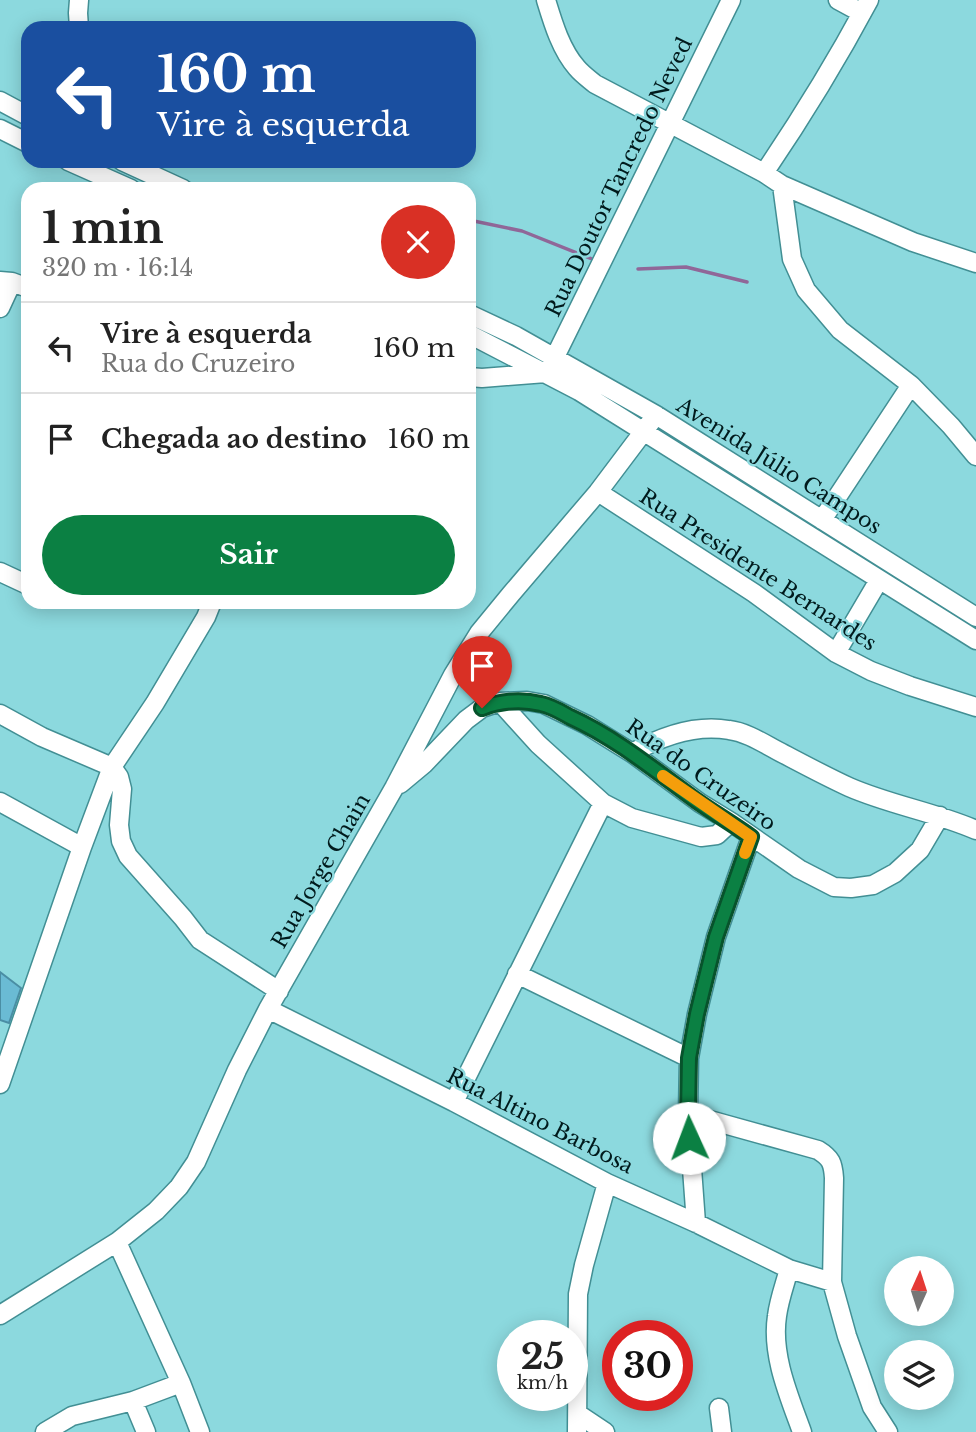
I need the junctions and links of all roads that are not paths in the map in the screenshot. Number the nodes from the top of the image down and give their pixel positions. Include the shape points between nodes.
1 (79, 0) edge
2 (545, 0) edge
3 (731, 0) edge
4 (838, 0) edge
5 (865, 6) edge
6 (79, 21) edge
7 (0, 101) edge
8 (21, 112) edge
9 (671, 123) junction
10 (0, 129) edge
11 (21, 139) edge
12 (84, 168) edge
13 (137, 168) edge
14 (764, 173) junction
15 (115, 182) edge
16 (168, 182) edge
17 (782, 185) junction
18 (976, 263) edge
19 (13, 283) edge
20 (0, 308) edge
21 (476, 317) edge
22 (476, 337) edge
23 (551, 366) junction
24 (476, 378) edge
25 (911, 385) junction
26 (656, 415) junction
27 (644, 432) junction
28 (694, 439) junction
29 (976, 456) edge
30 (683, 457) junction
31 (598, 492) junction
32 (822, 520) junction
33 (0, 572) edge
34 (879, 580) junction
35 (21, 582) edge
36 (209, 609) edge
37 (976, 617) edge
38 (976, 640) edge
39 (836, 653) junction
40 (500, 702) junction
41 (976, 707) edge
42 (0, 714) edge
43 (632, 753) junction
44 (112, 766) junction
45 (394, 788) junction
46 (0, 802) edge
47 (603, 803) junction
48 (940, 816) junction
49 (731, 822) junction
50 (976, 830) edge
51 (751, 837) junction
52 (82, 847) junction
53 (517, 974) junction
54 (279, 991) junction
55 (268, 1009) junction
56 (689, 1058) junction
57 (0, 1084) edge
58 (454, 1102) junction
59 (688, 1114) junction
60 (607, 1183) junction
61 (696, 1223) junction
62 (117, 1242) junction
63 (789, 1269) junction
64 (832, 1282) junction
65 (0, 1315) edge
66 (181, 1383) junction
67 (133, 1401) junction
68 (719, 1408) dead end
69 (577, 1423) edge
70 (45, 1432) edge
71 (146, 1432) edge
72 (200, 1432) edge
73 (605, 1432) edge
74 (722, 1432) edge
75 (802, 1432) edge
76 (888, 1432) edge

1 - 6 street
2 - 9 street via 561,41 579,70 595,84
3 - 9 street, Rua Doutor Tancredo Neved
4 - 5 street
5 - 14 street via 822,84
7 - 8 street
9 - 14 street
9 - 23 street, Rua Doutor Tancredo Neved
10 - 11 street
12 - 15 street
13 - 16 street
14 - 17 street
17 - 18 street via 912,242
17 - 25 street via 792,259 806,290 840,330
19 - 20 street
21 - 23 street via 516,336
22 - 23 street
23 - 24 street
23 - 26 street, Avenida Júlio Campos
23 - 27 street via 579,391
25 - 29 street
25 - 32 street
26 - 27 street, Rua Jorge Chain
26 - 28 street, Avenida Júlio Campos
27 - 30 street
27 - 31 street, Rua Jorge Chain
28 - 30 street
28 - 32 street, Avenida Júlio Campos
30 - 34 street
31 - 39 street, Rua Presidente Bernardes via 754,593
31 - 45 street, Rua Jorge Chain via 479,634
32 - 37 street, Avenida Júlio Campos
33 - 35 street
34 - 38 street
34 - 39 street
36 - 44 street via 155,703
39 - 41 street, Rua Presidente Bernardes via 871,671
40 - 43 street, Rua do Cruzeiro via 544,704
40 - 45 street, Rua do Cruzeiro via 466,720
40 - 47 street
42 - 44 street
43 - 48 street via 673,734 729,730 853,788
43 - 49 street, Rua do Cruzeiro
44 - 52 street
44 - 54 street via 122,789 119,825 128,856 200,940
45 - 54 street, Rua Jorge Chain
46 - 52 street
47 - 49 street via 632,818 701,838 717,835
47 - 53 street
48 - 50 street
48 - 51 street, Rua do Cruzeiro via 920,850 895,873 873,885 851,888 834,887
49 - 51 street, Rua do Cruzeiro
51 - 56 street via 716,937
52 - 57 street
53 - 56 street
53 - 58 street
54 - 55 street, Rua Jorge Chain
55 - 58 street, Rua Altino Barbosa
55 - 62 street, Rua Jorge Chain via 196,1163 156,1211
56 - 59 street
58 - 60 street, Rua Altino Barbosa
59 - 61 street
59 - 64 street via 827,1156 834,1178
60 - 61 street, Rua Altino Barbosa
60 - 69 street via 578,1294
61 - 63 street, Rua Altino Barbosa
62 - 65 street, Rua Jorge Chain
62 - 66 street
63 - 64 street, Rua Altino Barbosa
63 - 75 street via 776,1334
64 - 76 street via 872,1407
66 - 67 street
66 - 72 street
67 - 70 street via 72,1416
67 - 71 street
68 - 74 street
69 - 73 street

